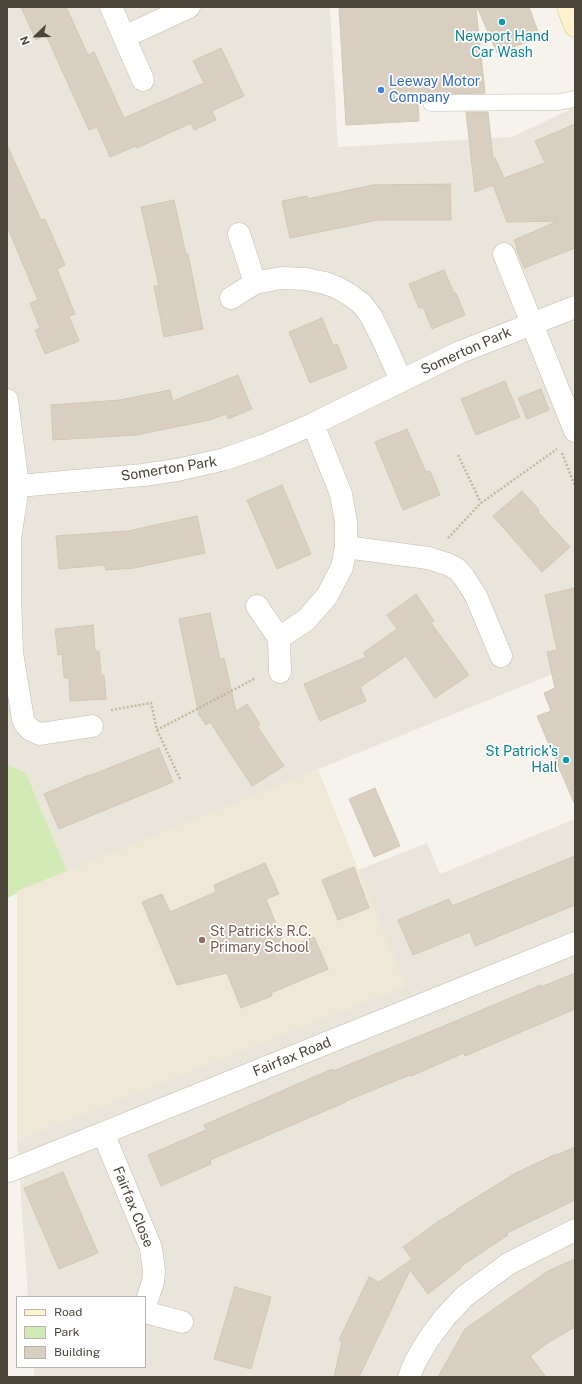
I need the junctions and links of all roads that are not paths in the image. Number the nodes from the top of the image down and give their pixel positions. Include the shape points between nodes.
1 (111, 7) edge
2 (189, 7) edge
3 (568, 7) edge
4 (575, 26) edge
5 (124, 37) junction
6 (143, 80) dead end
7 (575, 99) edge
8 (431, 103) dead end
9 (239, 234) dead end
10 (504, 254) dead end
11 (255, 283) junction
12 (231, 298) dead end
13 (575, 306) edge
14 (532, 323) junction
15 (401, 380) junction
16 (7, 400) edge
17 (313, 424) junction
18 (575, 432) edge
19 (18, 486) junction
20 (346, 547) junction
21 (256, 606) dead end
22 (279, 638) junction
23 (501, 656) dead end
24 (280, 669) road end
25 (92, 726) road end
26 (575, 943) edge
27 (102, 1133) junction
28 (9, 1171) dead end
29 (575, 1230) edge
30 (146, 1303) edge
31 (146, 1312) edge
32 (182, 1322) dead end
33 (408, 1377) edge

1 - 5 street
2 - 5 street
3 - 4 street
5 - 6 street
7 - 8 lane via 560,102
9 - 11 street
10 - 14 street
11 - 12 street
11 - 15 street via 281,278 306,278 338,288 350,295 362,304 371,316
13 - 14 street, Somerton Park
14 - 15 street, Somerton Park via 458,353
14 - 18 street
15 - 17 street, Somerton Park
16 - 19 street
17 - 19 street, Somerton Park via 262,446 201,465 143,475
17 - 20 street via 341,494 346,522
19 - 25 street via 10,539 10,597 12,653 23,719 31,730 40,734
20 - 22 street via 342,567 326,596 306,620
20 - 23 street via 428,558 456,569 476,596
21 - 22 street
22 - 24 street
26 - 27 street, Fairfax Road
27 - 28 street, Fairfax Road
27 - 30 street, Fairfax Close via 151,1248 153,1282
29 - 33 street via 508,1264 465,1296 428,1340
31 - 32 street

